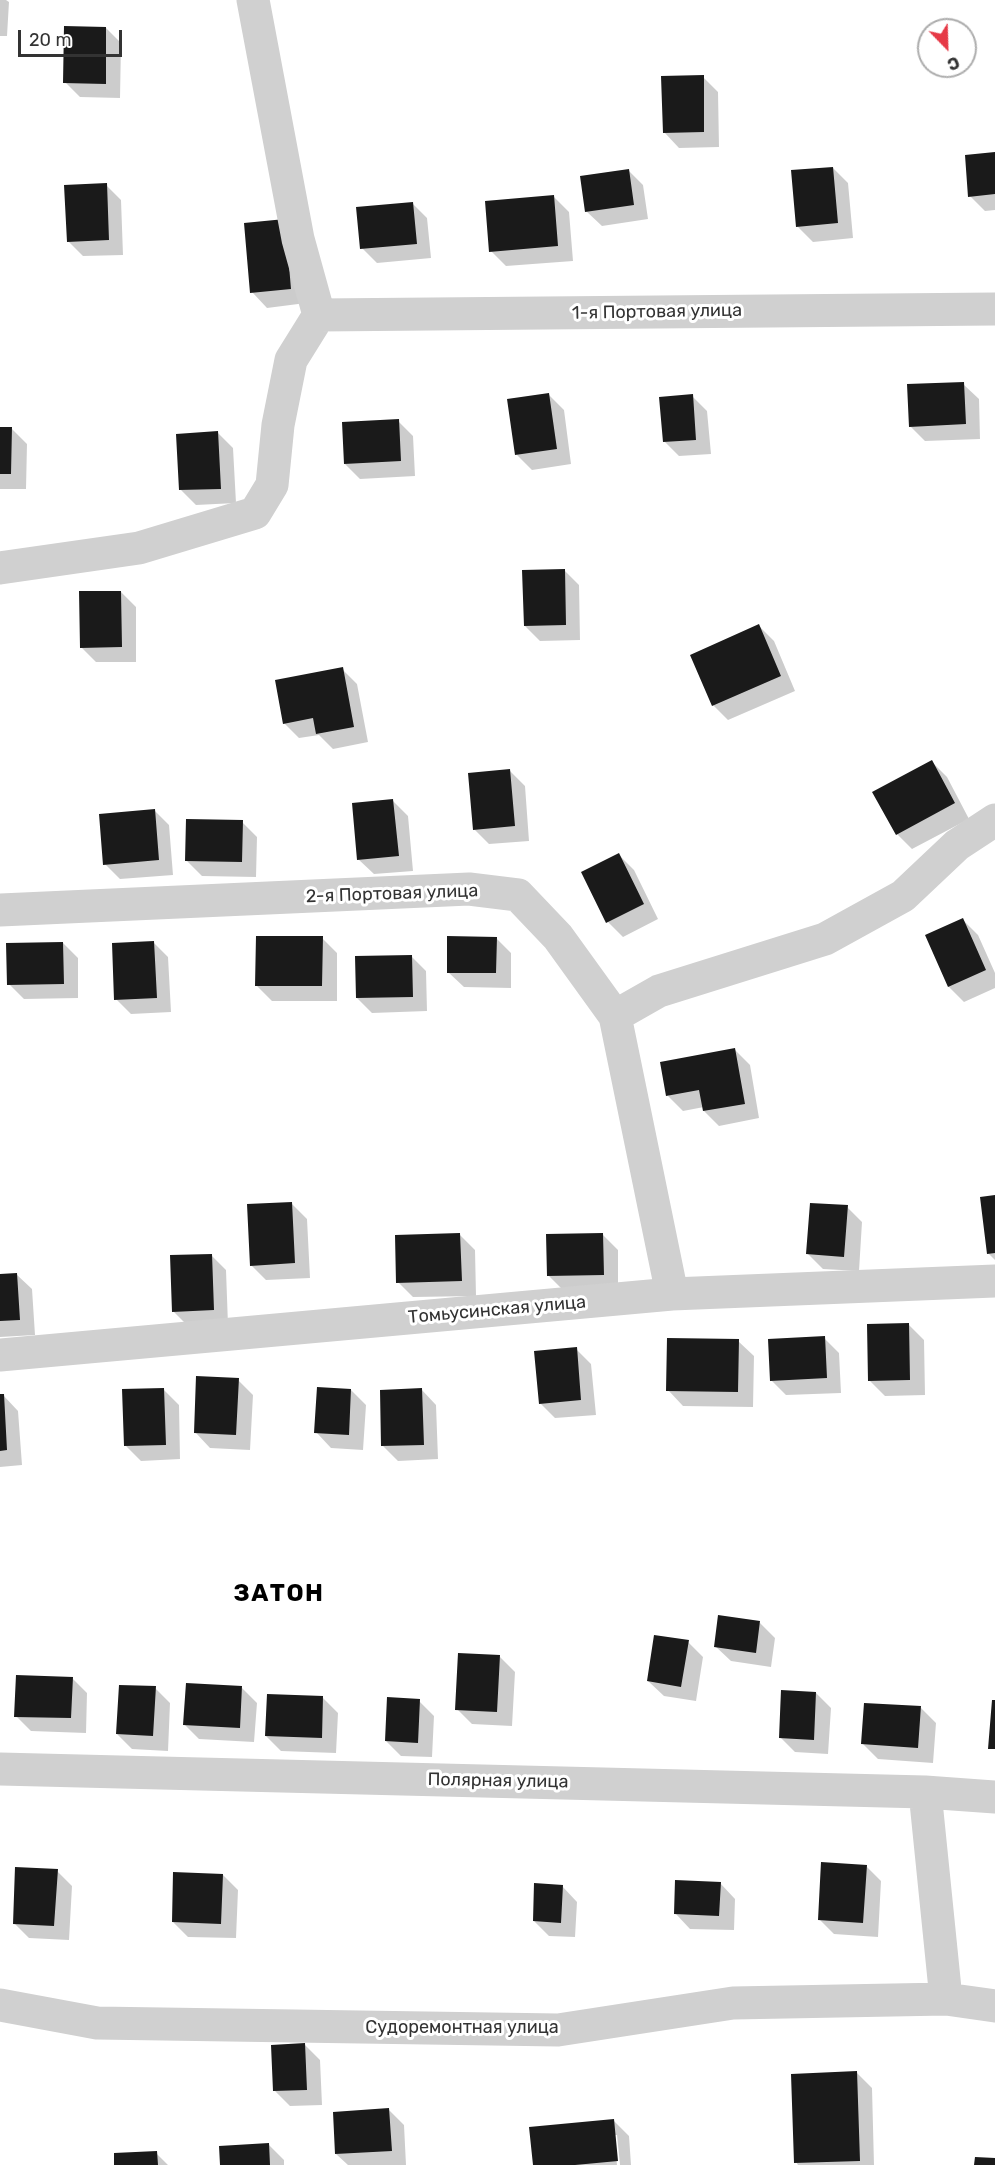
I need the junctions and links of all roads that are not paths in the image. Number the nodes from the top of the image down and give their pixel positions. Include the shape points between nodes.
1 (253, 0) edge
2 (995, 309) edge
3 (319, 315) junction
4 (0, 568) edge
5 (995, 820) edge
6 (0, 910) edge
7 (615, 1017) junction
8 (995, 1281) edge
9 (672, 1294) junction
10 (0, 1355) edge
11 (0, 1769) edge
12 (926, 1792) junction
13 (995, 1797) edge
14 (946, 1999) junction
15 (0, 2005) edge
16 (995, 2006) edge

1 - 3 street via 298,239
2 - 3 street, 1-я Портовая улица
3 - 4 street via 291,360 278,425 272,485 255,513 139,548
5 - 7 street via 957,845 903,897 825,939 659,991
6 - 7 street, 2-я Портовая улица via 469,889 518,895 558,937
7 - 9 street
8 - 9 street, Томьусинская улица
9 - 10 street, Томьусинская улица
11 - 12 street, Полярная улица
12 - 13 street, Полярная улица
12 - 14 street
14 - 15 street, Судоремонтная улица via 734,2003 558,2030 97,2023
14 - 16 street, Судоремонтная улица

